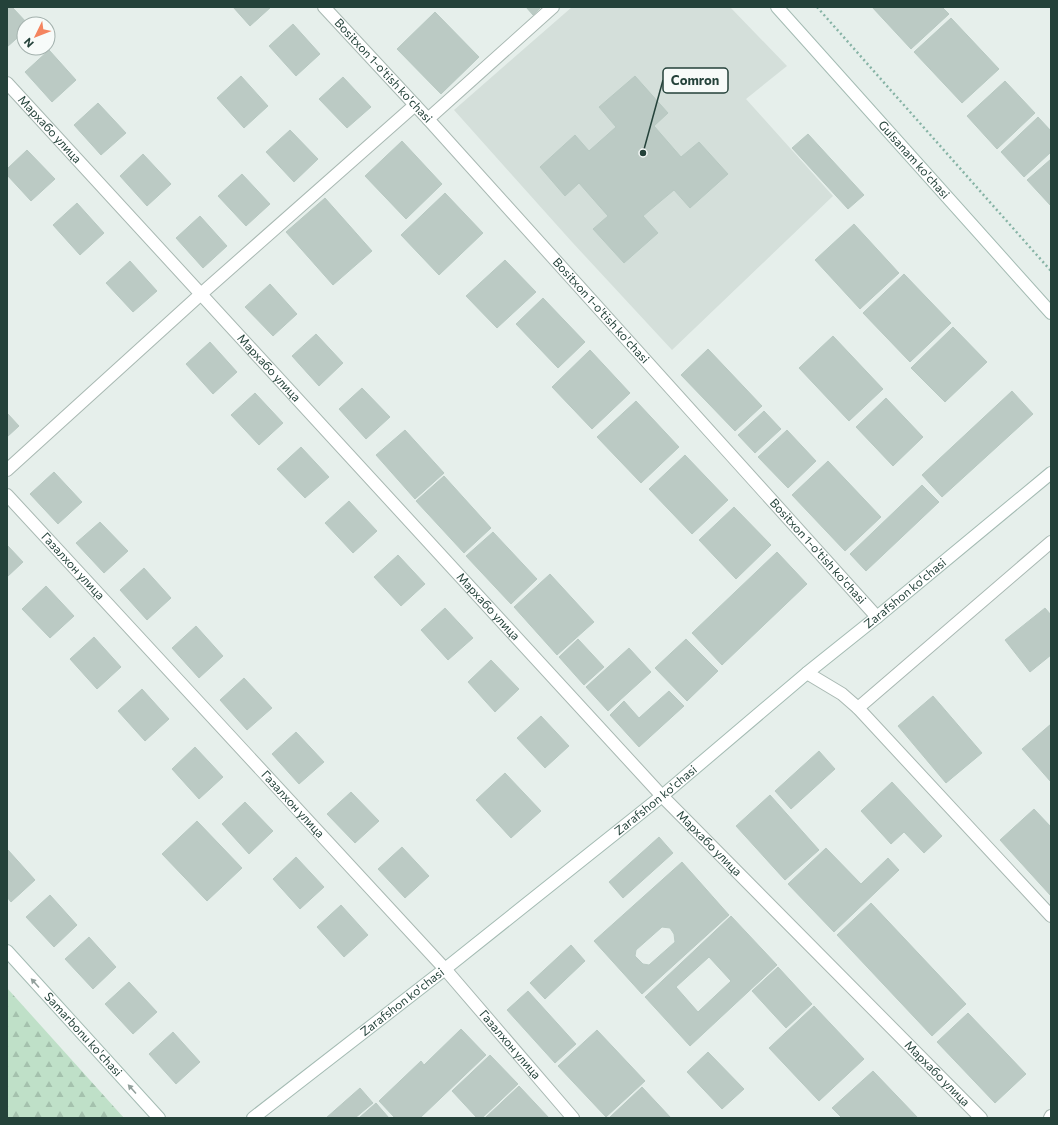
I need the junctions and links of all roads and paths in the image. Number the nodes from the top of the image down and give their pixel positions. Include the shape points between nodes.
1 (324, 7) edge
2 (553, 7) edge
3 (776, 7) edge
4 (817, 7) edge
5 (7, 83) edge
6 (415, 105) junction
7 (428, 119) junction
8 (1051, 271) edge
9 (201, 294) junction
10 (1051, 313) edge
11 (7, 470) edge
12 (1051, 474) edge
13 (7, 495) edge
14 (1051, 542) edge
15 (876, 617) junction
16 (807, 673) junction
17 (858, 708) junction
18 (662, 796) junction
19 (1051, 916) edge
20 (7, 951) edge
21 (445, 969) junction
22 (159, 1118) edge
23 (252, 1118) edge
24 (574, 1118) edge
25 (981, 1118) edge

1 - 6 street, Bositxon 1-o'tish ko'chasi
2 - 7 street
3 - 10 street, Gulsanam ko'chasi
4 - 8 path
5 - 9 street, Мархабо улица
6 - 7 street, Bositxon 1-o'tish ko'chasi
6 - 9 street
7 - 15 street, Bositxon 1-o'tish ko'chasi
9 - 11 street
9 - 18 street, Мархабо улица
12 - 15 street, Zarafshon ko'chasi
13 - 21 street, Газалхон улица
14 - 17 street
15 - 16 street, Zarafshon ko'chasi
16 - 17 street via 842,694
16 - 18 street, Zarafshon ko'chasi
17 - 19 street
18 - 21 street, Zarafshon ko'chasi
18 - 25 street, Мархабо улица
22 -> 20 street, Samarbonu ko'chasi
21 - 23 street, Zarafshon ko'chasi
21 - 24 street, Газалхон улица

